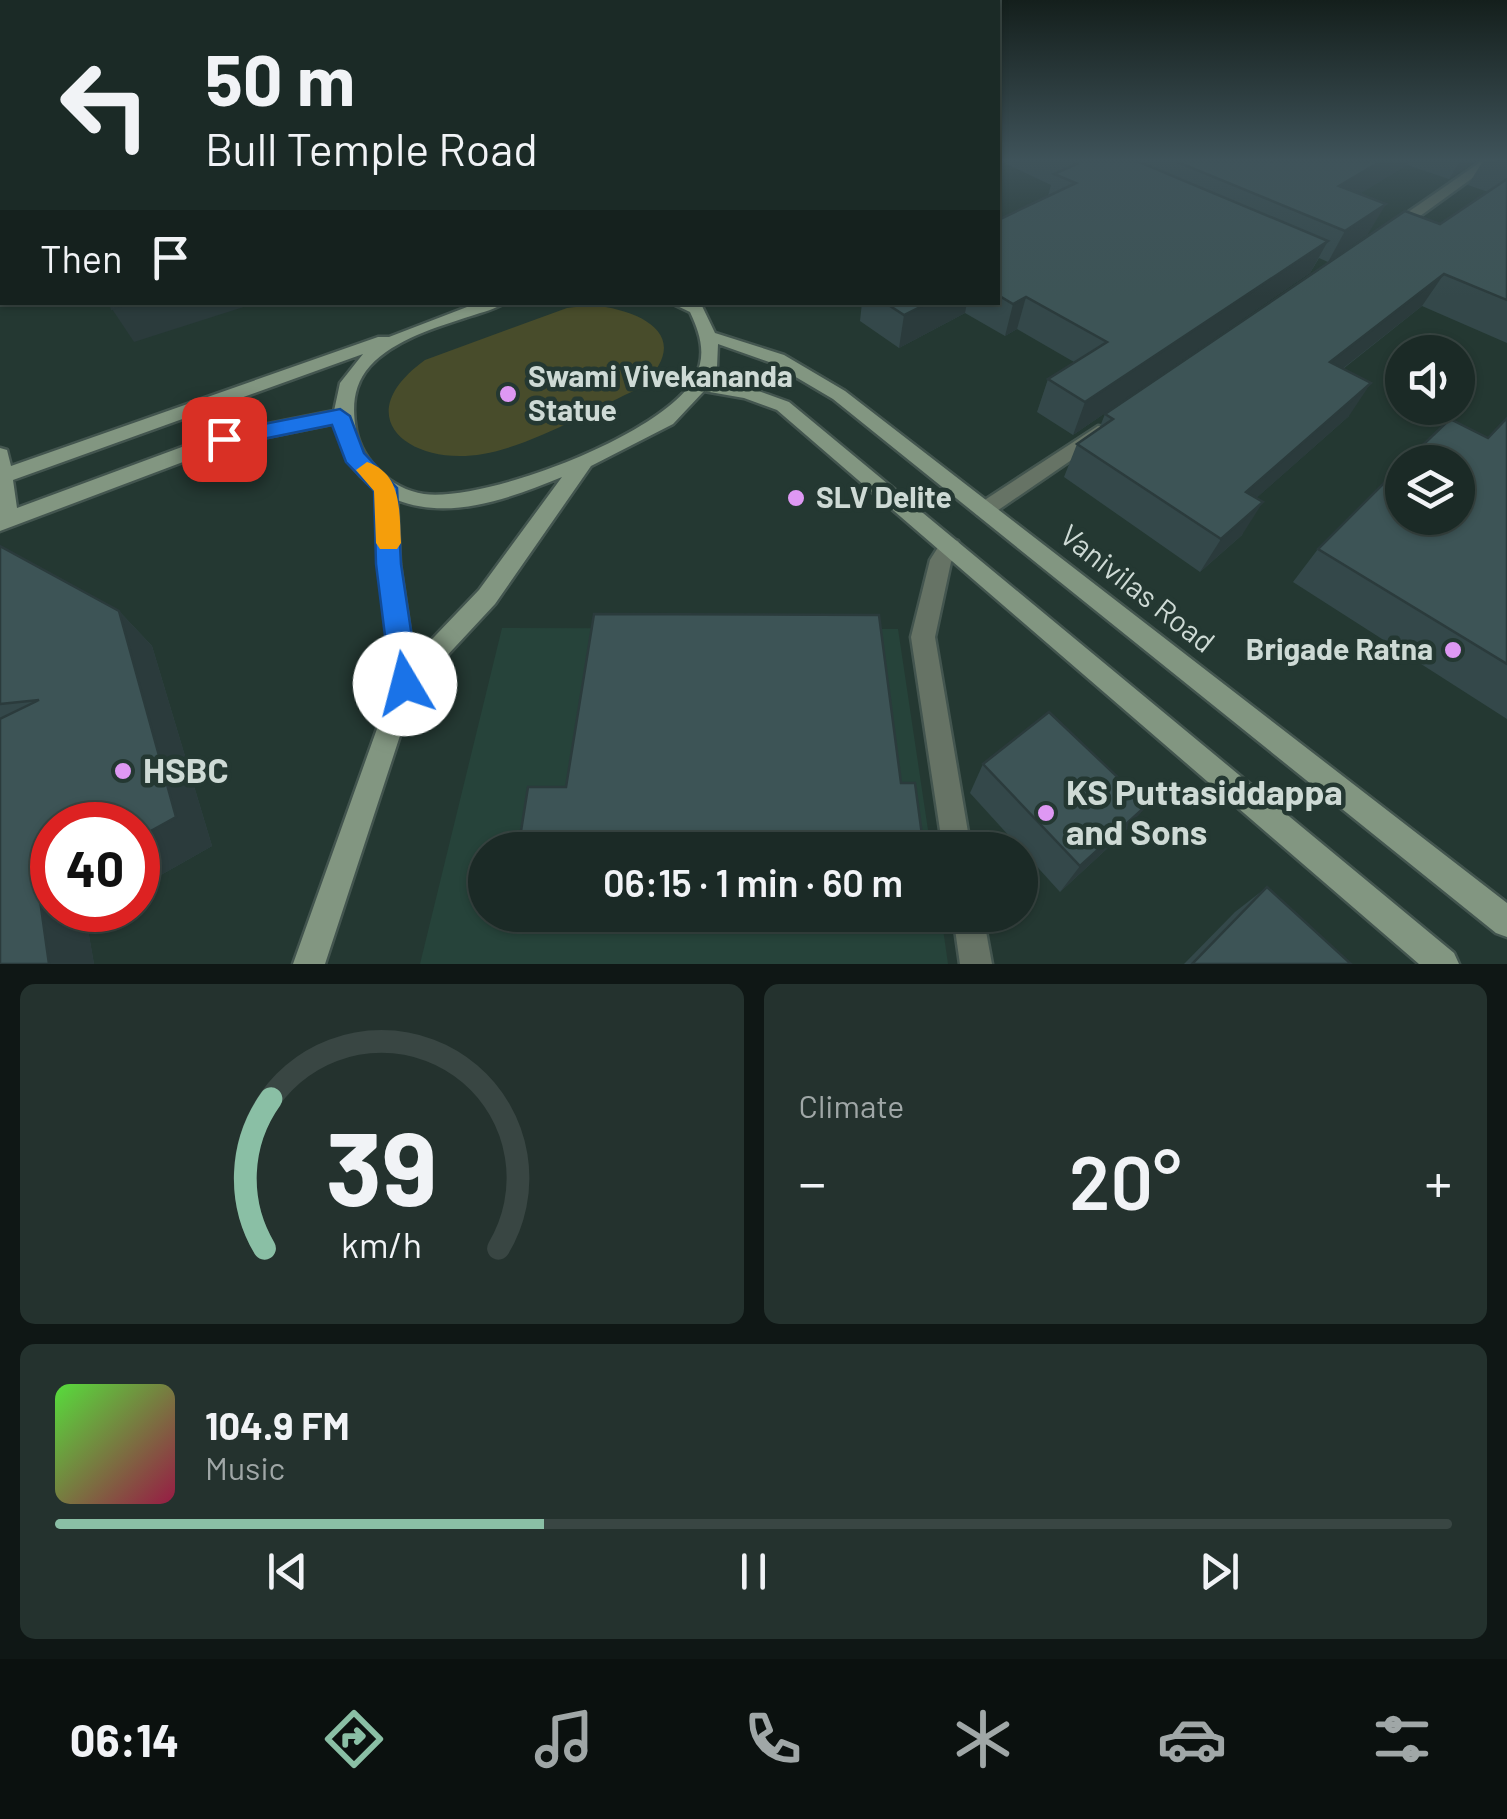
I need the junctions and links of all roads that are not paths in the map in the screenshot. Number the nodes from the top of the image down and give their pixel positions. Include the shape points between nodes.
1 (1426, 206) edge
2 (1374, 242) edge
3 (471, 306) edge
4 (699, 306) edge
5 (405, 334) junction
6 (711, 337) junction
7 (699, 385) junction
8 (340, 416) junction
9 (1108, 425) edge
10 (584, 461) junction
11 (1, 469) edge
12 (386, 488) junction
13 (984, 510) junction
14 (3, 524) edge
15 (950, 547) junction
16 (405, 684) junction
17 (954, 832) edge
18 (1507, 922) edge
19 (971, 932) edge
20 (309, 964) edge
21 (976, 964) edge
22 (1443, 964) edge

1 - 2 street
3 - 5 main road
4 - 6 main road
5 - 8 main road via 347,380
5 - 11 main road
6 - 7 main road
6 - 13 main road, Vanivilas Road via 754,346 810,375
7 - 10 main road via 668,419
7 - 15 main road via 783,406
8 - 12 main road via 354,457
8 - 14 main road via 224,439
9 - 13 street
10 - 12 main road via 469,498 426,502
10 - 16 main road via 486,597
11 - 14 main road
12 - 16 main road
13 - 18 main road, Vanivilas Road
15 - 17 street via 923,637
15 - 22 main road
16 - 20 main road
19 - 21 street

